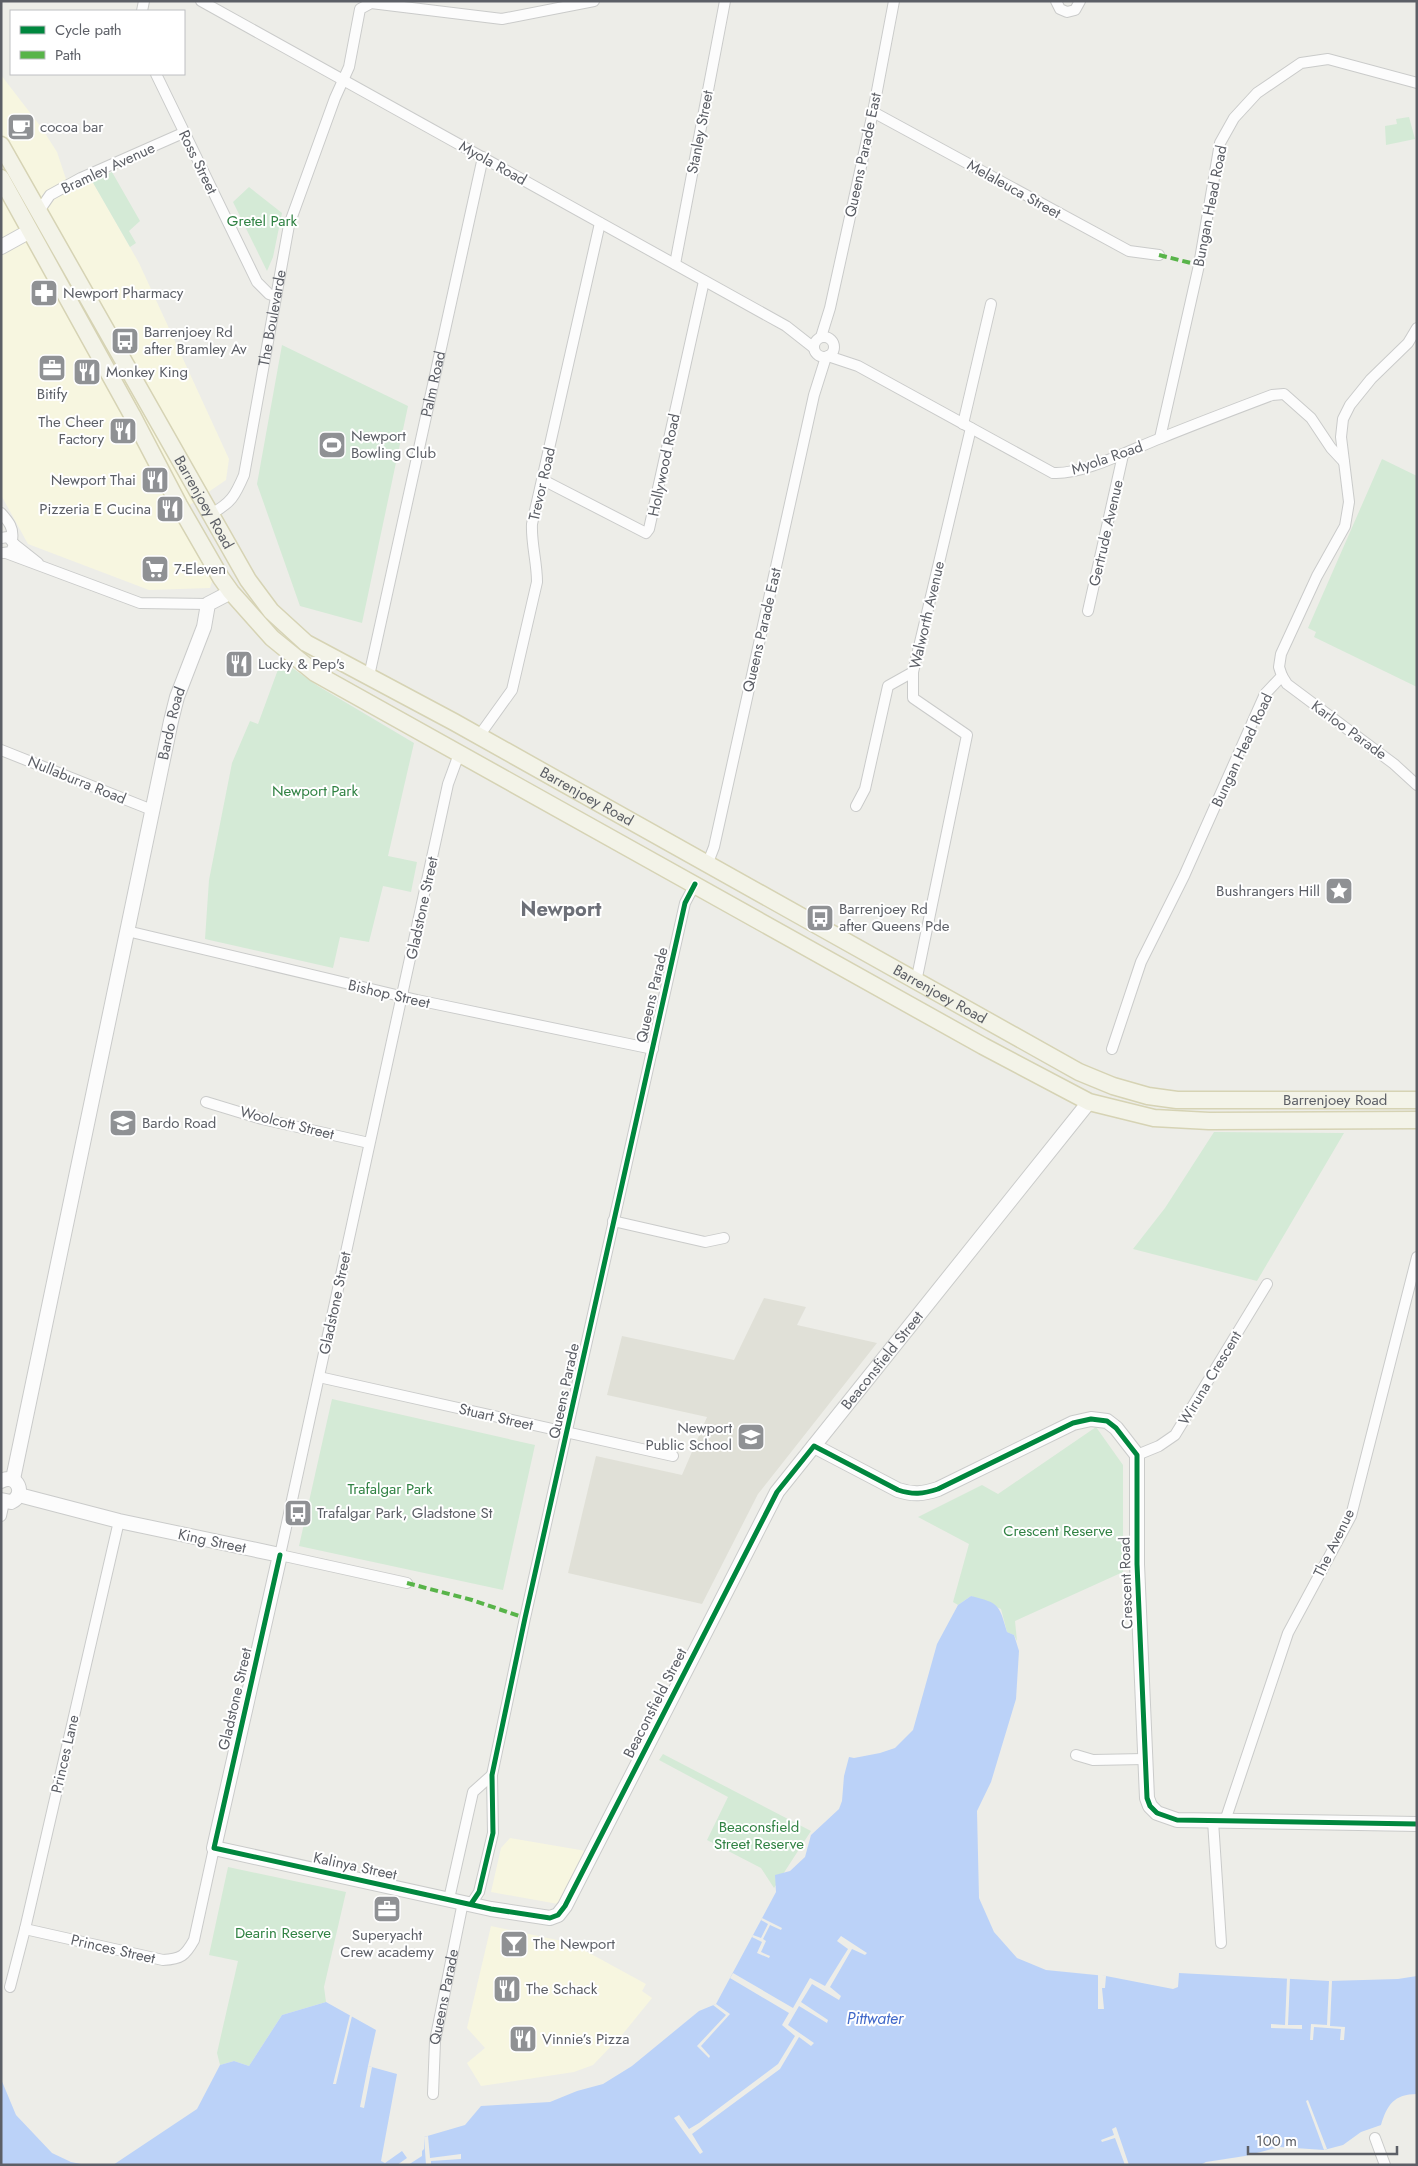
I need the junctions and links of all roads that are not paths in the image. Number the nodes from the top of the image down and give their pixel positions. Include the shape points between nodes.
1 (200, 1) edge
2 (594, 1) edge
3 (726, 1) edge
4 (894, 1) edge
5 (1056, 1) edge
6 (1080, 1) edge
7 (156, 75) edge
8 (343, 81) junction
9 (1417, 83) edge
10 (873, 112) junction
11 (183, 132) junction
12 (1, 145) edge
13 (483, 157) junction
14 (1, 178) edge
15 (39, 211) junction
16 (600, 223) junction
17 (30, 231) junction
18 (1, 247) edge
19 (1159, 255) dead end
20 (675, 264) junction
21 (704, 281) junction
22 (275, 296) junction
23 (991, 304) dead end
24 (1417, 328) edge
25 (824, 347) junction
26 (967, 426) junction
27 (1160, 438) junction
28 (1123, 455) junction
29 (1344, 462) junction
30 (542, 480) junction
31 (179, 505) junction
32 (1, 513) edge
33 (211, 514) junction
34 (7, 540) edge
35 (200, 542) junction
36 (4, 553) edge
37 (39, 564) junction
38 (248, 580) junction
39 (231, 592) junction
40 (208, 604) junction
41 (1088, 611) dead end
42 (913, 672) junction
43 (369, 676) junction
44 (1282, 676) junction
45 (358, 696) junction
46 (479, 736) junction
47 (1, 750) edge
48 (459, 754) junction
49 (1417, 785) edge
50 (856, 806) dead end
51 (152, 810) junction
52 (707, 865) junction
53 (695, 884) junction
54 (127, 931) junction
55 (916, 982) junction
56 (403, 996) junction
57 (652, 1048) junction
58 (1112, 1049) dead end
59 (1101, 1083) junction
60 (1417, 1100) edge
61 (206, 1102) dead end
62 (1089, 1102) junction
63 (1417, 1120) edge
64 (369, 1143) junction
65 (613, 1221) junction
66 (724, 1238) dead end
67 (1417, 1257) edge
68 (1267, 1284) dead end
69 (319, 1377) junction
70 (568, 1434) junction
71 (814, 1446) junction
72 (1137, 1455) junction
73 (674, 1456) dead end
74 (7, 1480) edge
75 (19, 1495) junction
76 (3, 1501) edge
77 (1, 1516) edge
78 (119, 1521) junction
79 (280, 1555) junction
80 (406, 1583) dead end
81 (1076, 1755) dead end
82 (1144, 1760) junction
83 (492, 1775) junction
84 (1219, 1821) junction
85 (1417, 1824) edge
86 (214, 1848) junction
87 (449, 1899) junction
88 (467, 1903) junction
89 (491, 1908) joint
90 (25, 1929) junction
91 (194, 1940) joint
92 (1221, 1943) dead end
93 (10, 1986) dead end
94 (433, 2094) dead end
95 (1375, 2138) dead end
96 (1385, 2165) edge

1 - 8 street, Myola Road
2 - 8 street, The Boulevarde via 502,19 367,4 358,13 349,67
3 - 20 street, Stanley Street
4 - 10 street, Queens Parade East
5 - 6 street via 1060,9 1067,12 1075,10
7 - 11 street, Ross Street
8 - 13 street, Myola Road
8 - 22 street, The Boulevarde via 289,225
9 - 27 street, Bungan Head Road via 1328,59 1301,63 1257,93 1234,118 1220,143 1198,265
10 - 19 street, Melaleuca Street via 1129,251
10 - 25 street, Queens Parade East
11 - 15 street, Bramley Avenue via 50,195
11 - 22 street, Ross Street via 257,282 268,294
12 - 15 main road, Barrenjoey Road
13 - 16 street, Myola Road
13 - 43 street, Palm Road
14 - 17 main road, Barrenjoey Road
15 - 33 main road, Barrenjoey Road
16 - 20 street, Myola Road
16 - 30 street, Trevor Road
17 - 18 street
17 - 31 main road, Barrenjoey Road
20 - 21 street, Myola Road
21 - 25 street, Myola Road
21 - 30 street, Hollywood Road via 646,534
22 - 33 street, The Boulevarde via 244,475 231,502
23 - 26 street, Walworth Avenue
24 - 29 street, Bungan Head Road via 1408,344 1370,379 1343,418
25 - 26 street, Myola Road
25 - 52 street, Queens Parade East via 714,848
26 - 28 street, Myola Road via 1053,472 1068,472
26 - 42 street, Walworth Avenue
27 - 28 street, Myola Road
27 - 29 street, Myola Road via 1272,394 1284,394 1311,418
28 - 41 street, Gertrude Avenue
29 - 44 street, Bungan Head Road via 1349,502 1345,526 1280,654
30 - 46 street, Trevor Road via 531,536 537,582 512,690
31 - 33 main road via 196,513
31 - 35 main road, Barrenjoey Road
32 - 34 street via 13,529
33 - 35 main road via 204,524
33 - 38 main road, Barrenjoey Road
34 - 36 street via 12,550
34 - 37 street
35 - 39 main road, Barrenjoey Road
36 - 37 street
37 - 40 street via 140,603
38 - 39 main road
38 - 43 main road, Barrenjoey Road via 271,611 306,643
39 - 40 street
39 - 45 main road, Barrenjoey Road via 290,655 315,673
40 - 51 street, Bardo Road via 204,627 177,696
42 - 50 street via 888,686 865,790
42 - 55 street, Walworth Avenue via 913,698 967,734
43 - 45 main road, Palm Road
43 - 46 main road, Barrenjoey Road
44 - 49 street, Karloo Parade via 1287,684
44 - 58 street, Bungan Head Road via 1265,694 1184,876 1141,962
45 - 48 main road, Barrenjoey Road
46 - 48 main road
46 - 52 main road, Barrenjoey Road
47 - 51 street, Nullaburra Road
48 - 53 main road, Barrenjoey Road
48 - 56 street, Gladstone Street via 448,784
51 - 54 street, Bardo Road
52 - 53 main road, Queens Parade
52 - 55 main road, Barrenjoey Road
53 - 57 street, Queens Parade via 685,903
53 - 62 main road, Barrenjoey Road
54 - 56 street, Bishop Street
54 - 74 street, Bardo Road
55 - 59 main road, Barrenjoey Road
56 - 57 street, Bishop Street
56 - 64 street, Gladstone Street
57 - 65 street, Queens Parade
59 - 60 main road, Barrenjoey Road via 1177,1100
59 - 62 main road, Beaconsfield Street
61 - 64 street, Woolcott Street via 262,1119
62 - 63 main road, Barrenjoey Road via 1154,1118 1209,1121
62 - 71 street, Beaconsfield Street
64 - 69 street, Gladstone Street
65 - 66 street via 705,1242
65 - 70 street, Queens Parade
67 - 84 street, The Avenue via 1351,1516 1288,1632
68 - 72 street, Wiruna Crescent via 1175,1435
69 - 70 street, Stuart Street
69 - 79 street, Gladstone Street
70 - 73 street, Stuart Street
70 - 83 street, Queens Parade
71 - 72 street via 898,1490 917,1494 938,1489 1073,1423 1091,1419 1107,1421 1116,1428
71 - 89 street, Beaconsfield Street via 777,1492 565,1906 558,1915 544,1919
72 - 82 street, Crescent Road via 1137,1564
74 - 75 street via 18,1484
75 - 76 street via 15,1500
75 - 78 street, King Street
76 - 77 street
78 - 79 street, King Street
78 - 90 street, Princes Lane
79 - 80 street, King Street
79 - 86 street, Gladstone Street
81 - 82 street via 1093,1760
82 - 84 street, Crescent Road via 1147,1798 1157,1813 1177,1820
83 - 87 street via 472,1792
83 - 88 street, Queens Parade via 493,1833 479,1892
84 - 85 street, Crescent Road
84 - 92 street, The Avenue
86 - 87 street, Kalinya Street
86 - 91 street, Gladstone Street
87 - 88 street, Kalinya Street
88 - 89 street, Kalinya Street
88 - 94 street, Queens Parade via 437,2024
90 - 91 street, Princes Street via 163,1960 177,1959 187,1952
90 - 93 street, Princes Lane
95 - 96 street

